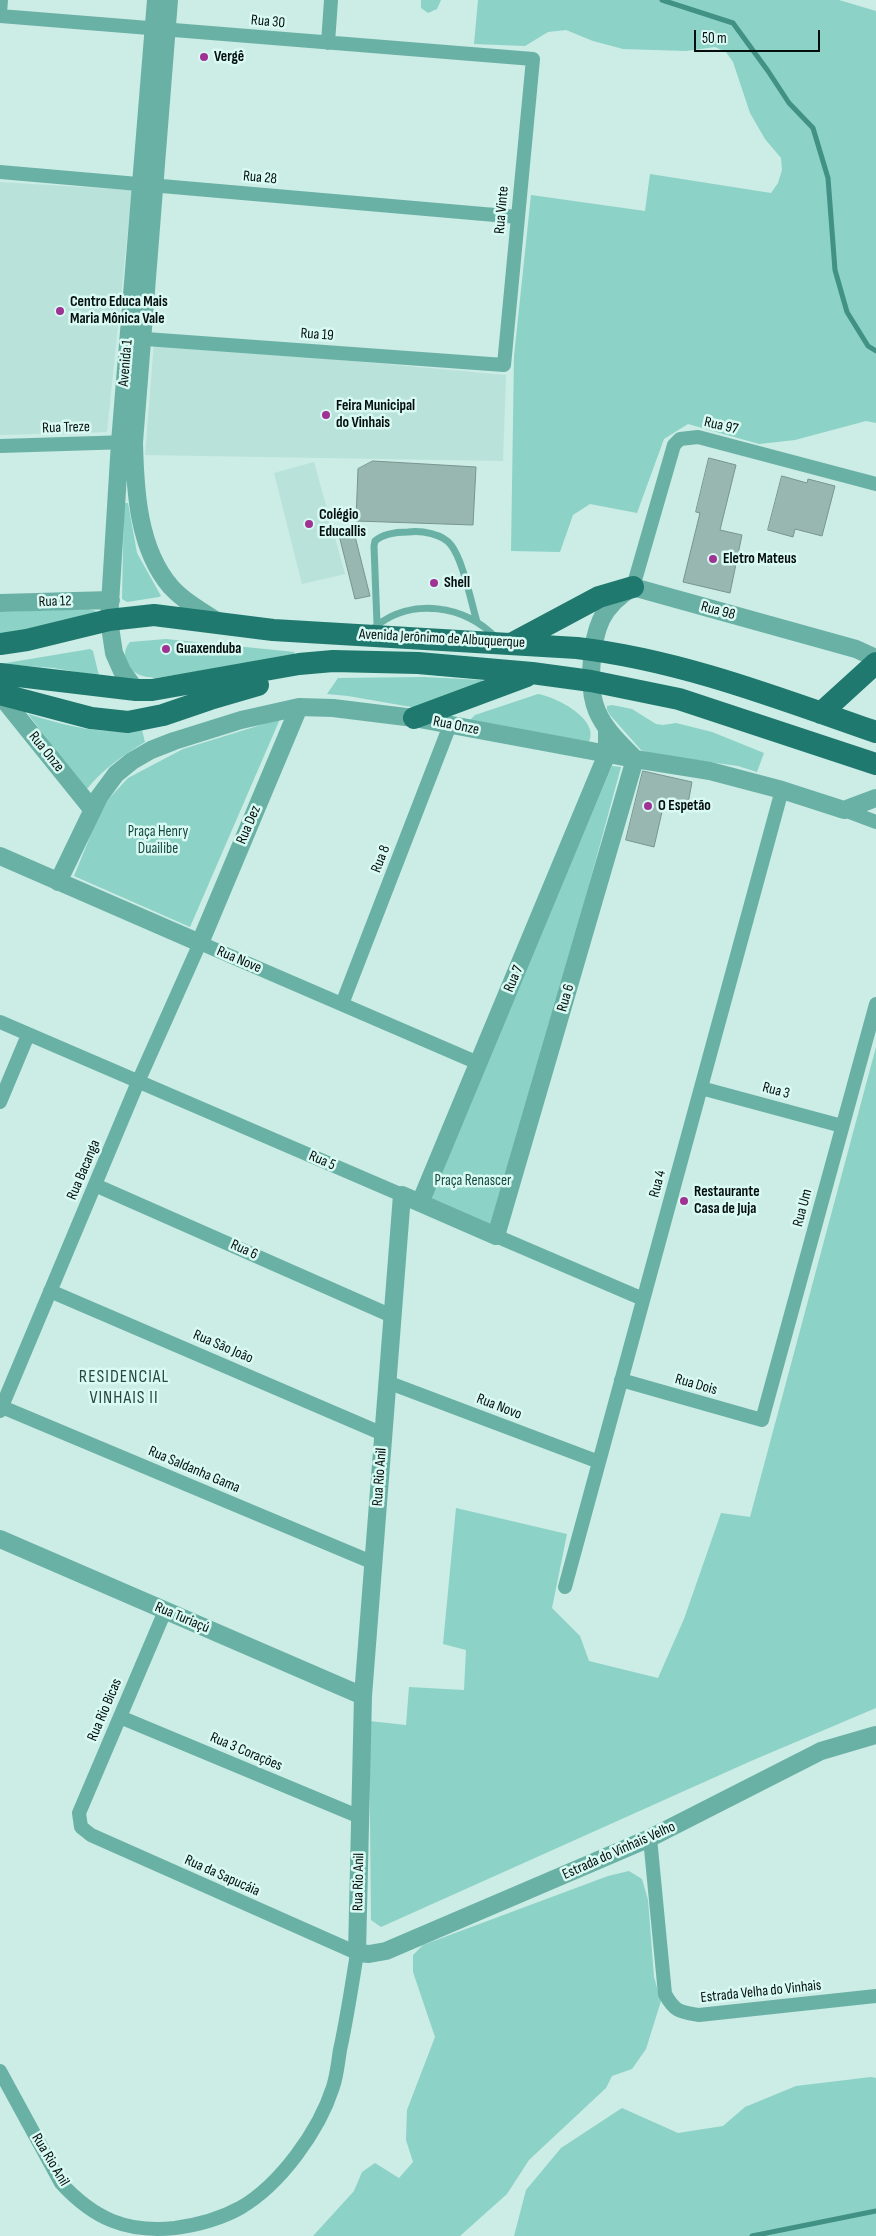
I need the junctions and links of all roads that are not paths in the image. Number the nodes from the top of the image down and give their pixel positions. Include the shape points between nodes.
1 (1, 0) edge
2 (156, 0) edge
3 (169, 0) edge
4 (331, 0) edge
5 (0, 15) edge
6 (160, 29) junction
7 (328, 43) junction
8 (533, 59) joint
9 (0, 172) edge
10 (147, 185) junction
11 (518, 217) junction
12 (135, 338) junction
13 (504, 364) joint
14 (127, 442) junction
15 (0, 446) edge
16 (876, 484) edge
17 (634, 587) junction
18 (0, 603) edge
19 (110, 610) junction
20 (477, 622) junction
21 (222, 624) junction
22 (372, 629) junction
23 (506, 642) junction
24 (0, 644) edge
25 (594, 650) junction
26 (876, 658) edge
27 (418, 663) junction
28 (876, 663) edge
29 (0, 674) edge
30 (532, 674) junction
31 (591, 681) junction
32 (136, 690) junction
33 (0, 695) edge
34 (299, 707) junction
35 (822, 713) junction
36 (414, 718) junction
37 (450, 725) junction
38 (607, 729) junction
39 (876, 732) edge
40 (607, 754) junction
41 (635, 760) junction
42 (876, 764) edge
43 (782, 790) junction
44 (876, 798) edge
45 (92, 809) junction
46 (844, 810) junction
47 (876, 822) edge
48 (0, 856) edge
49 (58, 882) junction
50 (200, 943) junction
51 (342, 1004) junction
52 (876, 1004) edge
53 (0, 1022) edge
54 (28, 1035) junction
55 (478, 1063) junction
56 (138, 1082) junction
57 (701, 1088) junction
58 (0, 1102) edge
59 (842, 1126) junction
60 (95, 1184) junction
61 (402, 1195) junction
62 (420, 1203) junction
63 (496, 1236) junction
64 (50, 1291) junction
65 (643, 1299) junction
66 (392, 1316) junction
67 (621, 1380) junction
68 (387, 1382) junction
69 (1, 1409) edge
70 (762, 1420) joint
71 (383, 1434) junction
72 (599, 1462) junction
73 (0, 1540) edge
74 (374, 1562) junction
75 (565, 1587) dead end
76 (165, 1611) junction
77 (363, 1696) junction
78 (120, 1717) junction
79 (876, 1735) edge
80 (360, 1818) junction
81 (79, 1822) joint
82 (650, 1838) junction
83 (357, 1953) junction
84 (876, 1996) edge
85 (0, 2071) edge

1 - 5 street
2 - 6 street, Avenida 1
3 - 6 street, Avenida 1
4 - 7 street
5 - 6 street, Rua 30
6 - 7 street, Rua 30
6 - 10 street, Avenida 1
7 - 8 street, Rua 30
8 - 11 street, Rua Vinte
9 - 10 street, Rua 28
10 - 11 street, Rua 28
10 - 12 street, Avenida 1
11 - 13 street, Rua Vinte
12 - 13 street, Rua 19
12 - 14 street, Avenida 1
14 - 15 street, Rua Treze
14 - 19 street, Avenida 1
14 - 21 street, Avenida 1 via 153,560 173,589
16 - 17 street, Rua 97 via 698,437 680,439 674,445
17 - 23 main road via 599,597
17 - 25 street via 606,611
17 - 26 street, Rua 98 via 856,649
18 - 19 street, Rua 12
19 - 21 main road, Avenida Jerônimo de Albuquerque
19 - 24 main road, Avenida Jerônimo de Albuquerque via 26,640
19 - 32 street, Avenida 1 via 114,653
20 - 22 lane via 450,610 427,608 405,612
20 - 22 lane via 451,545 434,535 413,531 375,541
20 - 23 lane
21 - 22 main road, Avenida Jerônimo de Albuquerque via 273,630
22 - 23 main road, Avenida Jerônimo de Albuquerque
23 - 25 main road, Avenida Jerônimo de Albuquerque
25 - 31 street
25 - 35 main road, Avenida Jerônimo de Albuquerque via 676,666
27 - 30 main road, Avenida Jerônimo de Albuquerque
27 - 32 main road, Avenida Jerônimo de Albuquerque via 317,662 167,689
27 - 33 main road via 353,668 291,678 128,722 91,718
28 - 35 main road
29 - 32 main road, Avenida Jerônimo de Albuquerque
30 - 31 main road, Avenida Jerônimo de Albuquerque
30 - 36 main road
31 - 38 street via 596,709
31 - 42 main road, Avenida Jerônimo de Albuquerque via 707,707
33 - 45 street, Rua Onze
34 - 36 street, Rua Onze
34 - 45 street, Rua Onze via 241,720 151,750 116,774
34 - 50 street, Rua Dez
35 - 39 main road, Avenida Jerônimo de Albuquerque
36 - 37 street, Rua Onze
37 - 40 street, Rua Onze
37 - 51 street, Rua 8
38 - 40 street
38 - 41 street
40 - 41 street, Rua Onze
40 - 55 street, Rua 7
41 - 43 street, Rua Onze via 710,771
41 - 63 street, Rua 6
43 - 46 street, Rua Onze
43 - 57 street, Rua 4
44 - 46 street
45 - 49 street, Rua Onze
46 - 47 street, Rua Onze
48 - 49 street, Rua Nove
49 - 50 street, Rua Nove
50 - 51 street, Rua Nove
50 - 56 street, Rua Bacanga
51 - 55 street, Rua Nove
52 - 59 street, Rua Um
53 - 54 street, Rua 5
54 - 56 street, Rua 5
54 - 58 street
55 - 62 street, Rua 7
56 - 60 street, Rua Bacanga
56 - 61 street, Rua 5
57 - 59 street, Rua 3
57 - 65 street, Rua 4
59 - 70 street, Rua Um
60 - 64 street, Rua Bacanga
60 - 66 street, Rua 6
61 - 62 street, Rua 5
61 - 66 street, Rua Rio Anil
62 - 63 street, Rua 5
63 - 65 street, Rua 5
64 - 69 street, Rua Bacanga
64 - 71 street, Rua São João
65 - 67 street, Rua 4
66 - 68 street, Rua Rio Anil
67 - 70 street, Rua Dois
67 - 72 street, Rua 4
68 - 71 street, Rua Rio Anil
68 - 72 street, Rua Novo
69 - 74 street, Rua Saldanha Gama
71 - 74 street, Rua Rio Anil
72 - 75 street, Rua 4
73 - 76 street, Rua Turiaçú
74 - 77 street, Rua Rio Anil
76 - 77 street, Rua Turiaçú
76 - 78 street, Rua Rio Bicas
77 - 80 street, Rua Rio Anil
78 - 80 street, Rua 3 Corações
78 - 81 street, Rua Rio Bicas via 78,1813
79 - 82 street, Estrada do Vinhais Velho via 832,1746 805,1758
80 - 83 street, Rua Rio Anil
81 - 83 street, Rua da Sapucáia via 91,1835
82 - 83 street, Estrada do Vinhais Velho via 386,1951
82 - 84 street, Estrada Velha do Vinhais via 665,1994 680,2012 700,2016
83 - 85 street, Rua Rio Anil via 333,2086 310,2137 252,2200 231,2213 205,2222 178,2228 141,2229 116,2223 73,2196 61,2183

